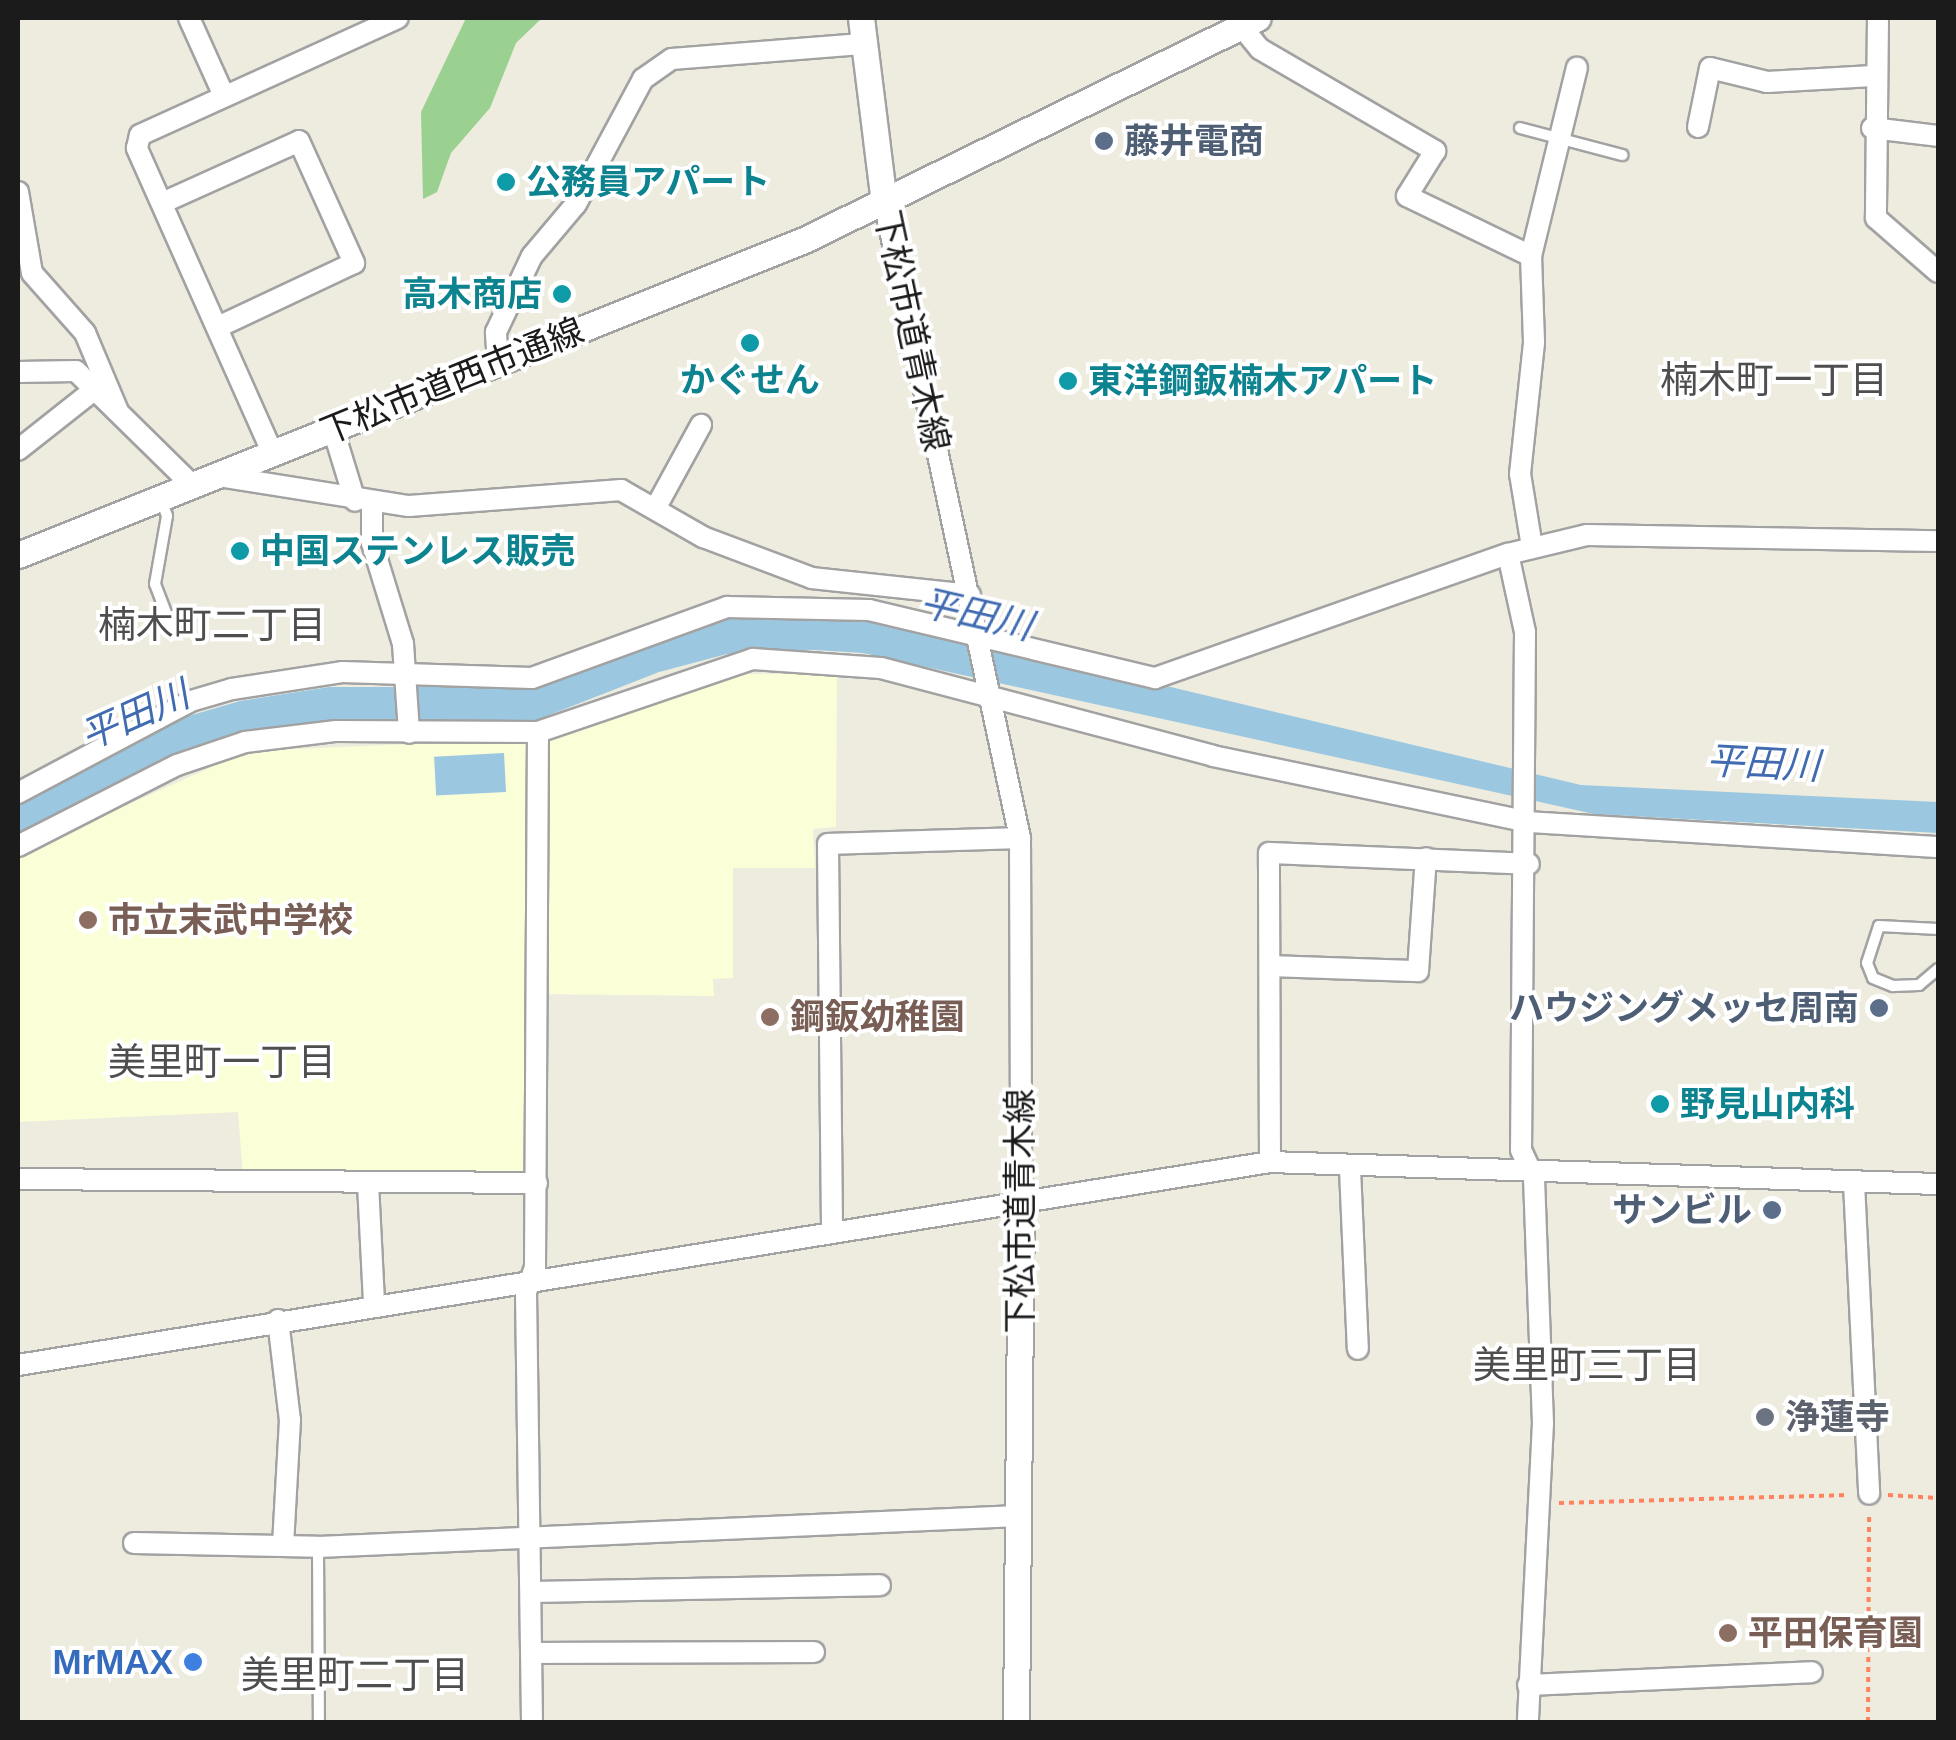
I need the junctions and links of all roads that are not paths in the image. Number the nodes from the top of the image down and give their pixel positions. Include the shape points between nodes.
1 (189, 18) edge
2 (398, 18) edge
3 (861, 18) edge
4 (1878, 18) edge
5 (1250, 22) edge
6 (864, 44) junction
7 (1578, 68) dead end
8 (1873, 76) junction
9 (224, 96) junction
10 (1698, 126) dead end
11 (1520, 128) dead end
12 (1872, 128) junction
13 (1938, 136) edge
14 (1561, 138) junction
15 (1622, 155) dead end
16 (18, 192) edge
17 (884, 202) junction
18 (162, 203) junction
19 (1531, 256) junction
20 (1938, 272) edge
21 (218, 327) junction
22 (498, 362) junction
23 (18, 372) edge
24 (94, 390) junction
25 (118, 411) junction
26 (702, 425) dead end
27 (333, 429) junction
28 (18, 450) edge
29 (273, 454) junction
30 (219, 476) junction
31 (193, 486) junction
32 (161, 499) junction
33 (364, 502) junction
34 (655, 509) junction
35 (1938, 541) edge
36 (1532, 547) junction
37 (1508, 554) junction
38 (18, 556) edge
39 (970, 595) junction
40 (174, 630) dead end
41 (979, 637) junction
42 (408, 681) junction
43 (992, 699) junction
44 (409, 728) junction
45 (538, 732) junction
46 (18, 793) edge
47 (1528, 817) junction
48 (1020, 838) junction
49 (18, 846) edge
50 (1938, 846) edge
51 (1426, 858) junction
52 (1529, 864) junction
53 (1938, 929) edge
54 (1272, 966) junction
55 (1938, 969) edge
56 (1270, 1162) junction
57 (1528, 1164) junction
58 (1350, 1168) junction
59 (18, 1179) edge
60 (536, 1183) junction
61 (1854, 1183) junction
62 (368, 1184) junction
63 (1938, 1184) edge
64 (1021, 1197) junction
65 (832, 1227) junction
66 (528, 1280) junction
67 (374, 1303) junction
68 (278, 1320) junction
69 (1358, 1348) dead end
70 (18, 1365) edge
71 (1869, 1494) road end
72 (1018, 1516) junction
73 (532, 1538) junction
74 (134, 1543) dead end
75 (283, 1545) junction
76 (318, 1547) junction
77 (880, 1586) dead end
78 (531, 1592) junction
79 (814, 1652) dead end
80 (532, 1653) junction
81 (1812, 1672) dead end
82 (1528, 1685) junction
83 (319, 1722) edge
84 (532, 1722) edge
85 (1016, 1722) edge
86 (1528, 1722) edge

1 - 9 street
2 - 9 street
3 - 6 street, 下松市道青木線
4 - 8 street
5 - 17 street, 下松市道西市通線
5 - 19 street via 1260,49 1436,150 1407,196
6 - 17 street, 下松市道青木線
6 - 22 street via 672,59 643,79 576,204 532,256 496,332
7 - 14 street
8 - 10 street via 1767,82 1710,68
8 - 12 street
9 - 18 street via 140,135
11 - 14 lane
12 - 13 street
12 - 20 street via 1876,218
14 - 15 lane
14 - 19 street
16 - 25 street via 32,273 85,333
17 - 22 street, 下松市道西市通線
17 - 39 street, 下松市道青木線
18 - 21 street
18 - 21 street via 299,141 354,263
19 - 36 street via 1534,342 1520,474
21 - 29 street
22 - 27 street, 下松市道西市通線
23 - 24 street via 60,366
24 - 25 street
24 - 28 street
25 - 31 street
26 - 34 street
27 - 29 street, 下松市道西市通線
27 - 33 street
29 - 30 street, 下松市道西市通線
30 - 31 street, 下松市道西市通線
30 - 33 street
31 - 32 street, 下松市道西市通線
32 - 38 street, 下松市道西市通線
32 - 40 lane via 168,516 155,584
33 - 34 street via 435,506 607,488
33 - 42 street
34 - 39 street via 812,578
35 - 36 street via 1670,531
36 - 37 street
37 - 41 street via 1155,678
37 - 47 street via 1526,632
39 - 41 street, 下松市道青木線
41 - 42 street via 808,602 727,607 532,678
41 - 43 street, 下松市道青木線
42 - 44 street
42 - 46 street via 342,672 190,701
43 - 45 street via 881,668 752,659
43 - 47 street
43 - 48 street, 下松市道青木線
44 - 45 street
44 - 49 street via 245,742 177,765
45 - 60 street
47 - 50 street
47 - 52 street
48 - 64 street, 下松市道青木線
48 - 65 street via 828,844
51 - 52 street
51 - 54 street via 1418,971
51 - 54 street via 1269,853
52 - 57 street via 1520,1150
53 - 55 lane via 1879,926 1866,963 1873,978 1893,986 1919,984
54 - 56 street
56 - 58 street
56 - 64 street
57 - 58 street
57 - 61 street
57 - 82 street via 1541,1506
58 - 69 street
59 - 62 street
60 - 62 street
60 - 66 street
61 - 63 street
61 - 71 street
62 - 67 street
64 - 65 street
64 - 72 street, 下松市道青木線
65 - 66 street
66 - 67 street
66 - 73 street
67 - 68 street
68 - 70 street
68 - 75 street via 290,1420
72 - 73 street
72 - 85 street, 下松市道青木線
73 - 76 street
73 - 78 street
74 - 75 street
75 - 76 street
76 - 83 lane
77 - 78 street
78 - 80 street
79 - 80 street
80 - 84 street
81 - 82 street
82 - 86 street

